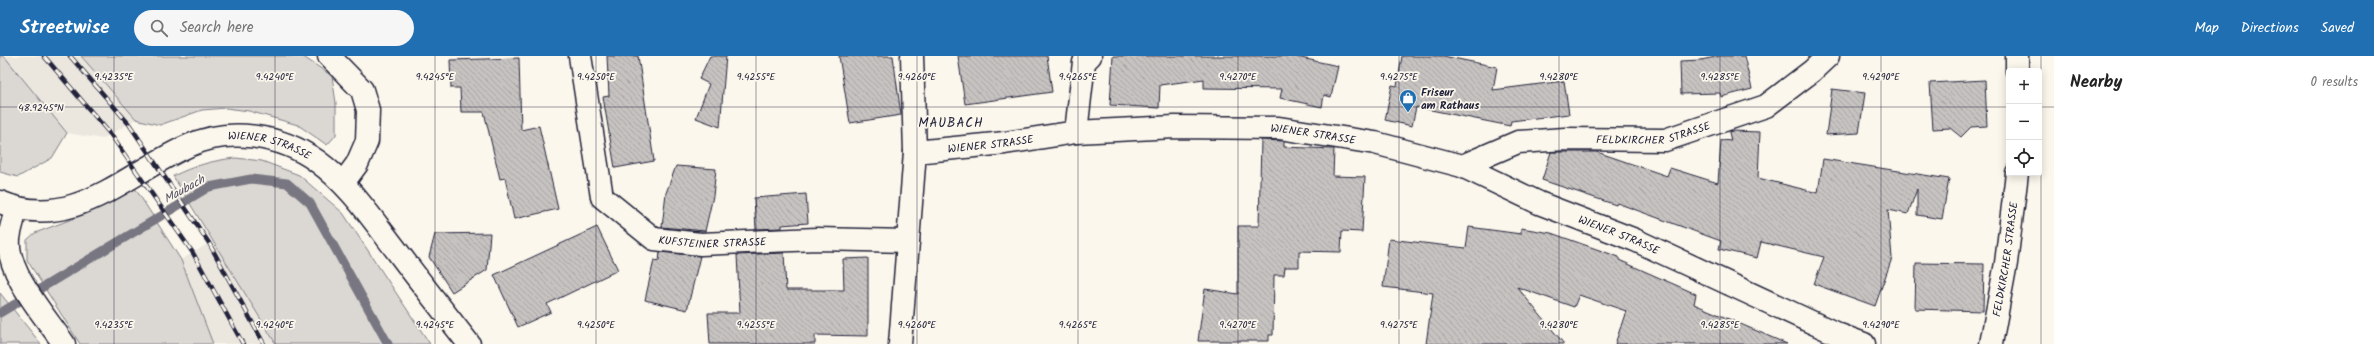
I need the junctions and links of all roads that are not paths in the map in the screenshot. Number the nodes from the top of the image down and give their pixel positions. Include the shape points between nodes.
1 (328, 56) edge
2 (580, 56) edge
3 (912, 56) edge
4 (1090, 56) edge
5 (1828, 56) edge
6 (2017, 56) edge
7 (2018, 68) edge
8 (1076, 132) junction
9 (915, 152) junction
10 (1462, 166) junction
11 (2017, 176) edge
12 (343, 183) junction
13 (8, 206) edge
14 (908, 241) junction
15 (64, 344) edge
16 (469, 344) edge
17 (900, 344) edge
18 (1864, 344) edge
19 (1991, 344) edge

1 - 12 street via 362,90 368,110 368,141 357,164
2 - 14 street, KUFSTEINER STRASSE via 602,197 654,239 701,244 818,239
3 - 9 street
4 - 8 street via 1084,62
5 - 10 street, FELDKIRCHER STRASSE via 1812,72 1766,106 1665,140 1565,139 1518,142
6 - 7 street
8 - 9 street, WIENER STRASSE via 1005,143
8 - 10 street, WIENER STRASSE via 1175,127 1279,128 1375,143
9 - 14 street
10 - 18 street, WIENER STRASSE via 1539,203 1634,240 1837,334
11 - 19 street, FELDKIRCHER STRASSE via 2006,263
12 - 13 street, WIENER STRASSE via 295,146 239,135 189,145 72,208 43,211
12 - 16 street, WIENER STRASSE
13 - 15 street via 10,253 15,272
14 - 17 street

